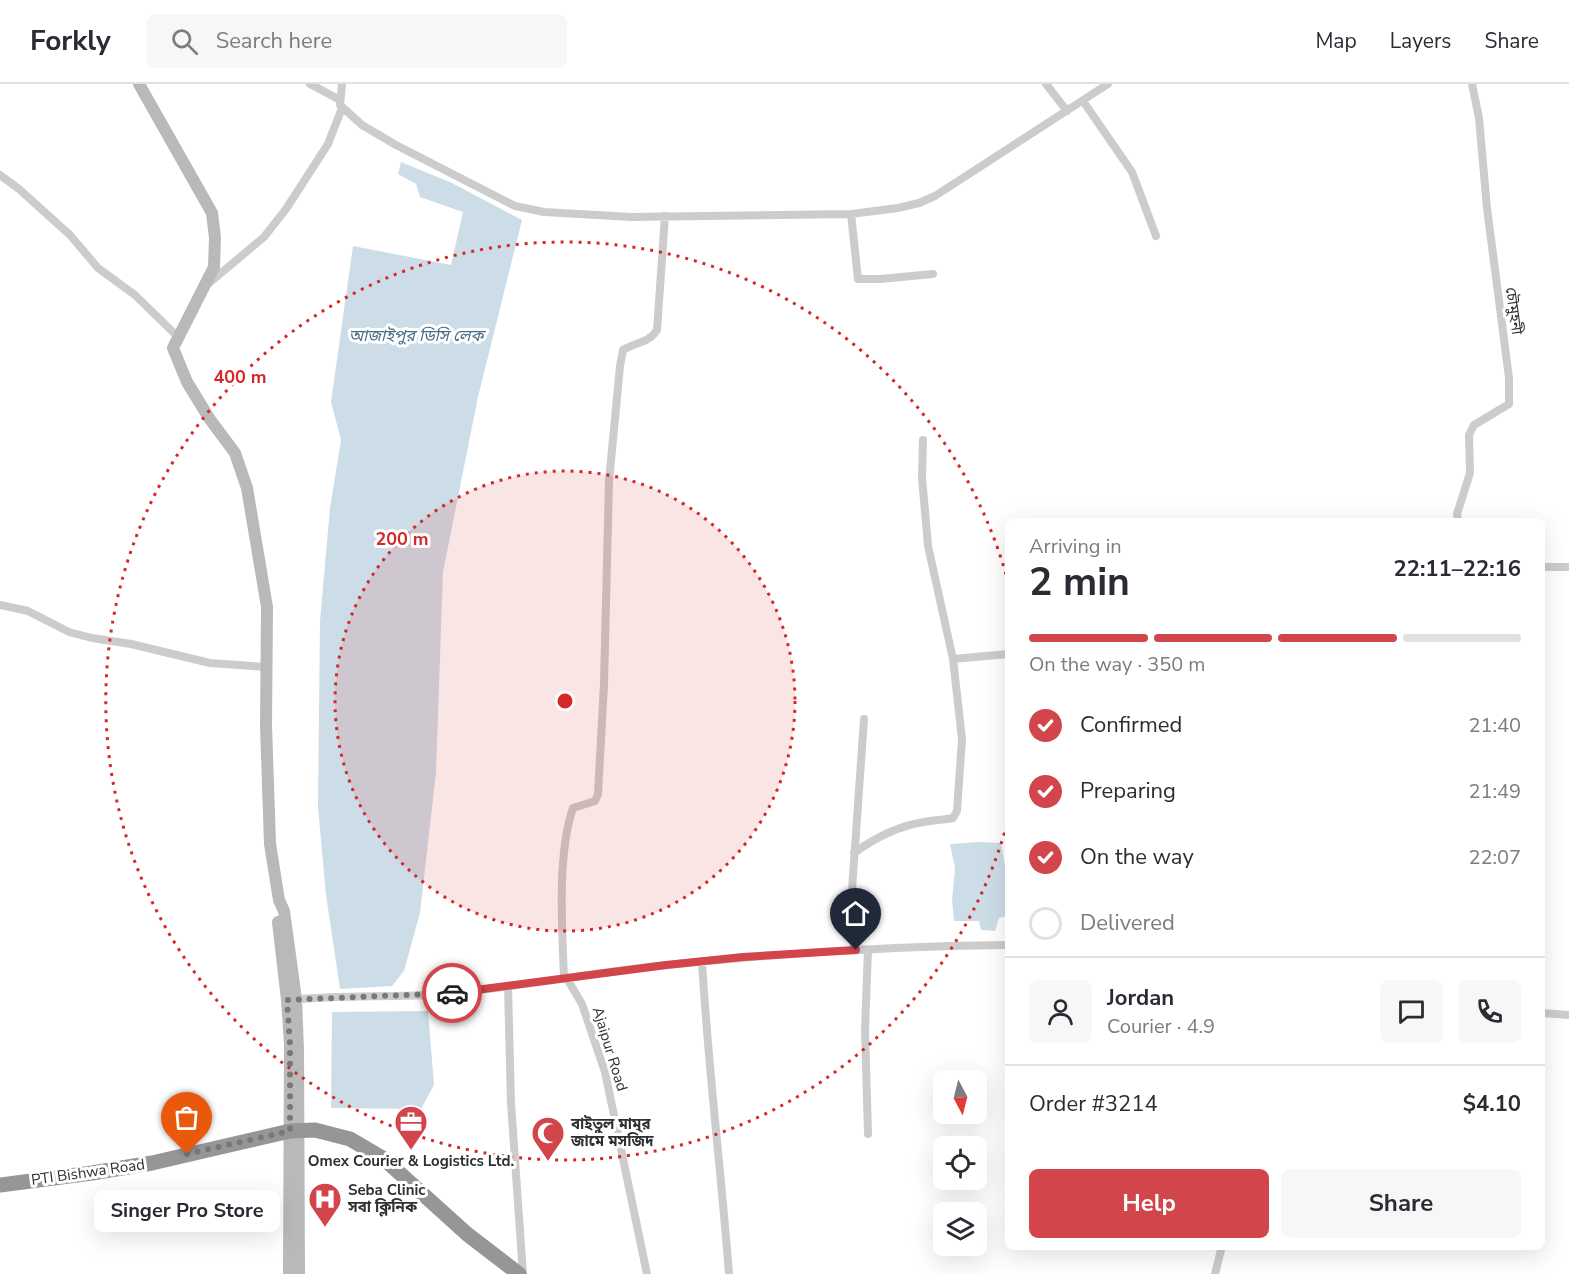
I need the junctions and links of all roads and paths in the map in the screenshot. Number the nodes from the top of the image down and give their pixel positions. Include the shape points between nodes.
1 (139, 84) edge
2 (309, 84) edge
3 (342, 84) edge
4 (1046, 84) edge
5 (1108, 84) edge
6 (1472, 84) edge
7 (1083, 100) junction
8 (341, 104) junction
9 (1067, 111) junction
10 (0, 175) edge
11 (851, 214) junction
12 (665, 216) junction
13 (1156, 236) dead end
14 (933, 274) dead end
15 (201, 291) junction
16 (178, 337) junction
17 (923, 440) dead end
18 (1458, 518) edge
19 (1545, 567) edge
20 (1569, 567) edge
21 (0, 605) edge
22 (1005, 654) edge
23 (952, 659) junction
24 (266, 667) junction
25 (864, 718) dead end
26 (854, 853) junction
27 (1005, 945) edge
28 (854, 950) junction
29 (868, 950) junction
30 (702, 961) junction
31 (565, 977) junction
32 (508, 986) junction
33 (292, 1000) junction
34 (1545, 1013) edge
35 (1569, 1015) edge
36 (294, 1130) junction
37 (868, 1134) dead end
38 (0, 1185) edge
39 (1221, 1250) edge
40 (294, 1270) edge
41 (521, 1274) edge
42 (647, 1274) edge
43 (729, 1274) edge
44 (1215, 1274) edge

1 - 15 street via 212,213 214,267
2 - 8 street
3 - 8 street
4 - 9 street
5 - 7 street
6 - 18 street, চৌমুহনী via 1479,117 1509,404 1474,425 1469,435 1470,472
7 - 9 street
7 - 13 street via 1132,172
8 - 12 street via 362,125 515,206 544,212
8 - 15 street via 328,144 286,209 264,237
9 - 11 street via 935,196 898,208
10 - 16 street
11 - 12 street
11 - 14 street via 858,279
12 - 31 street via 657,330 652,338 623,350 620,366 609,482 598,794 595,801 573,808 570,815 564,853
15 - 16 street
16 - 24 street via 173,348 187,382 235,453 248,488 267,607
17 - 23 street via 928,546
19 - 20 street
21 - 24 street via 28,611 69,632 92,638 210,663
22 - 23 street
23 - 26 street via 963,739 957,811 953,818 894,829
24 - 33 street via 270,844 279,900 276,911
25 - 26 street
26 - 28 street
27 - 29 street
28 - 29 street
28 - 30 street
29 - 37 street
30 - 31 street
30 - 43 street
31 - 32 street
31 - 42 street, Ajaipur Road via 582,1004 605,1072
32 - 33 street via 440,994
32 - 41 street
33 - 36 street
34 - 35 street
36 - 38 highway, PTI Bishwa Road via 152,1163
36 - 40 street
36 - 41 highway, PTI Bishwa Road via 315,1130 350,1139 384,1159 467,1234
39 - 44 street

